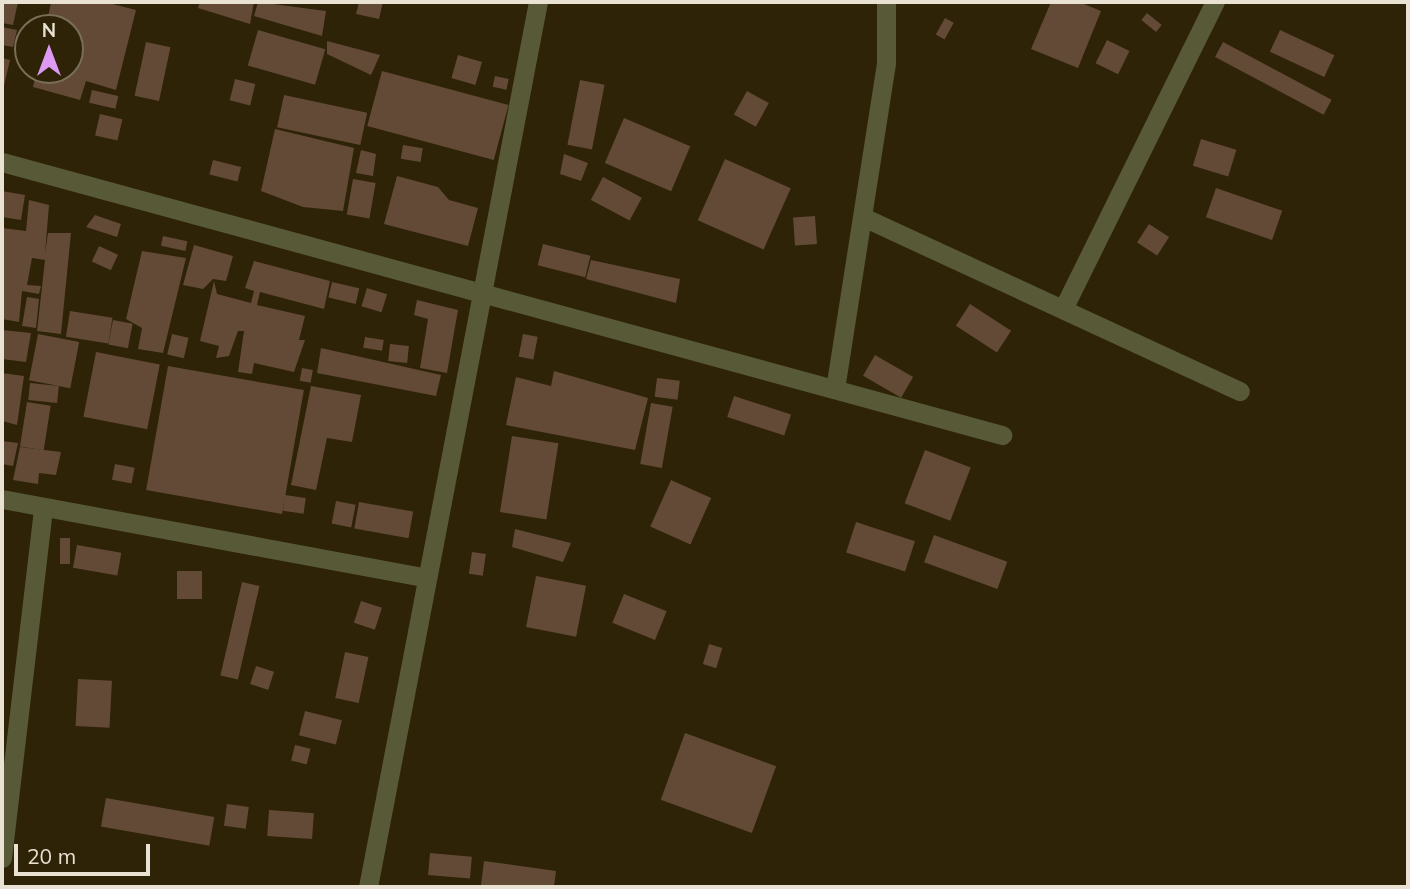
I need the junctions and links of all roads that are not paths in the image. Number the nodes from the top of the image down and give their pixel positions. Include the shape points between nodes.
1 (538, 2) edge
2 (886, 2) edge
3 (1215, 2) edge
4 (2, 162) edge
5 (863, 217) junction
6 (481, 293) junction
7 (1063, 310) junction
8 (835, 389) junction
9 (1240, 391) dead end
10 (1002, 435) dead end
11 (2, 499) edge
12 (43, 507) junction
13 (427, 578) junction
14 (2, 858) edge
15 (368, 887) edge

1 - 6 street
2 - 5 street via 886,63
3 - 7 street
4 - 6 street
5 - 7 street
5 - 8 street
6 - 8 street
6 - 13 street
7 - 9 street
8 - 10 street
11 - 12 street
12 - 13 street
12 - 14 street
13 - 15 street

